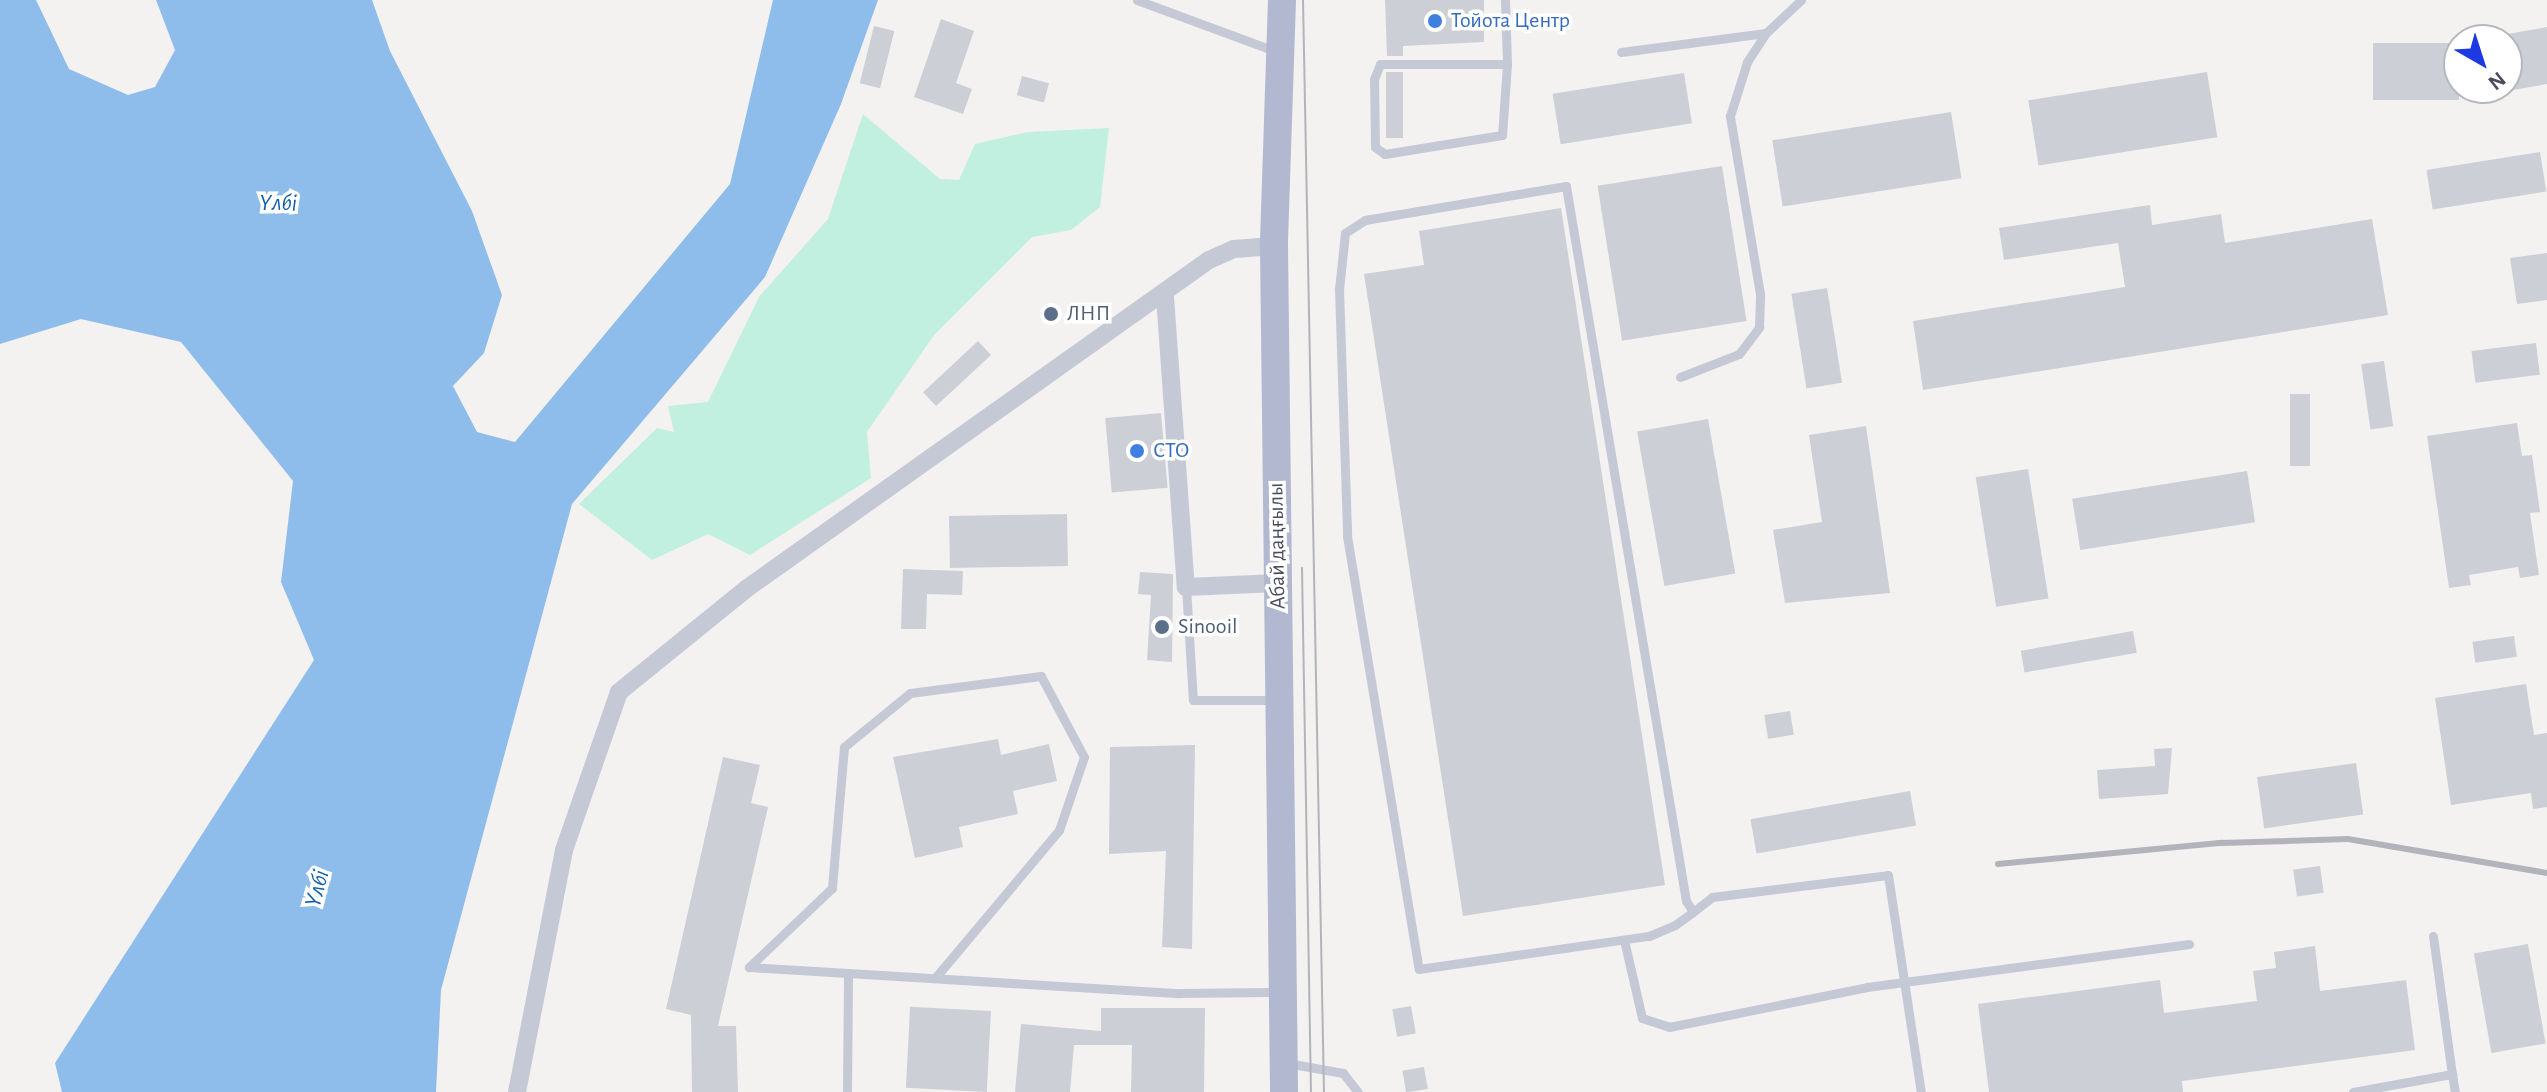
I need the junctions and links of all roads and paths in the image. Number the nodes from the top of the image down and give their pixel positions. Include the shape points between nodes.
1 (1137, 0) edge
2 (1282, 0) edge
3 (1505, 0) edge
4 (1801, 0) edge
5 (1766, 33) junction
6 (1621, 52) dead end
7 (1282, 53) junction
8 (1507, 64) junction
9 (1274, 246) junction
10 (1165, 297) junction
11 (1680, 377) dead end
12 (1278, 583) junction
13 (1186, 587) junction
14 (1279, 700) junction
15 (1693, 912) junction
16 (2433, 936) dead end
17 (1624, 940) junction
18 (2189, 944) dead end
19 (848, 973) junction
20 (935, 978) junction
21 (1904, 981) junction
22 (1283, 992) junction
23 (1284, 1062) junction
24 (2452, 1074) junction
25 (517, 1092) edge
26 (847, 1092) edge
27 (1284, 1092) edge
28 (1358, 1092) edge
29 (1921, 1092) edge
30 (2353, 1092) edge
31 (2455, 1092) edge

1 - 7 lane
2 - 7 main road, Абай даңғылы
3 - 8 lane
4 - 5 lane
5 - 6 lane
5 - 11 lane via 1747,62 1730,116 1760,294 1759,327 1739,354
7 - 9 main road, Абай даңғылы
8 - 8 lane via 1502,135 1385,154 1375,147 1374,79 1380,64
9 - 10 street via 1219,254
9 - 12 main road, Абай даңғылы
10 - 13 street
10 - 25 street via 746,589 619,692 564,850
12 - 13 street
12 - 14 main road, Абай даңғылы
13 - 14 lane via 1193,700
14 - 22 main road, Абай даңғылы
15 - 17 lane via 1649,936
15 - 17 lane via 1686,901 1566,186 1365,220 1345,233 1339,289 1347,536 1419,969
15 - 21 lane via 1712,897 1888,875
16 - 24 lane
17 - 21 lane via 1642,1018 1669,1027
18 - 21 lane
19 - 20 lane
19 - 20 lane via 749,967 832,888 844,747 910,693 1041,676 1084,757 1059,830
19 - 26 lane
20 - 22 lane via 1179,993
21 - 29 lane
22 - 23 main road, Абай даңғылы
23 - 27 main road, Абай даңғылы
23 - 28 lane via 1343,1073
24 - 30 lane
24 - 31 lane

